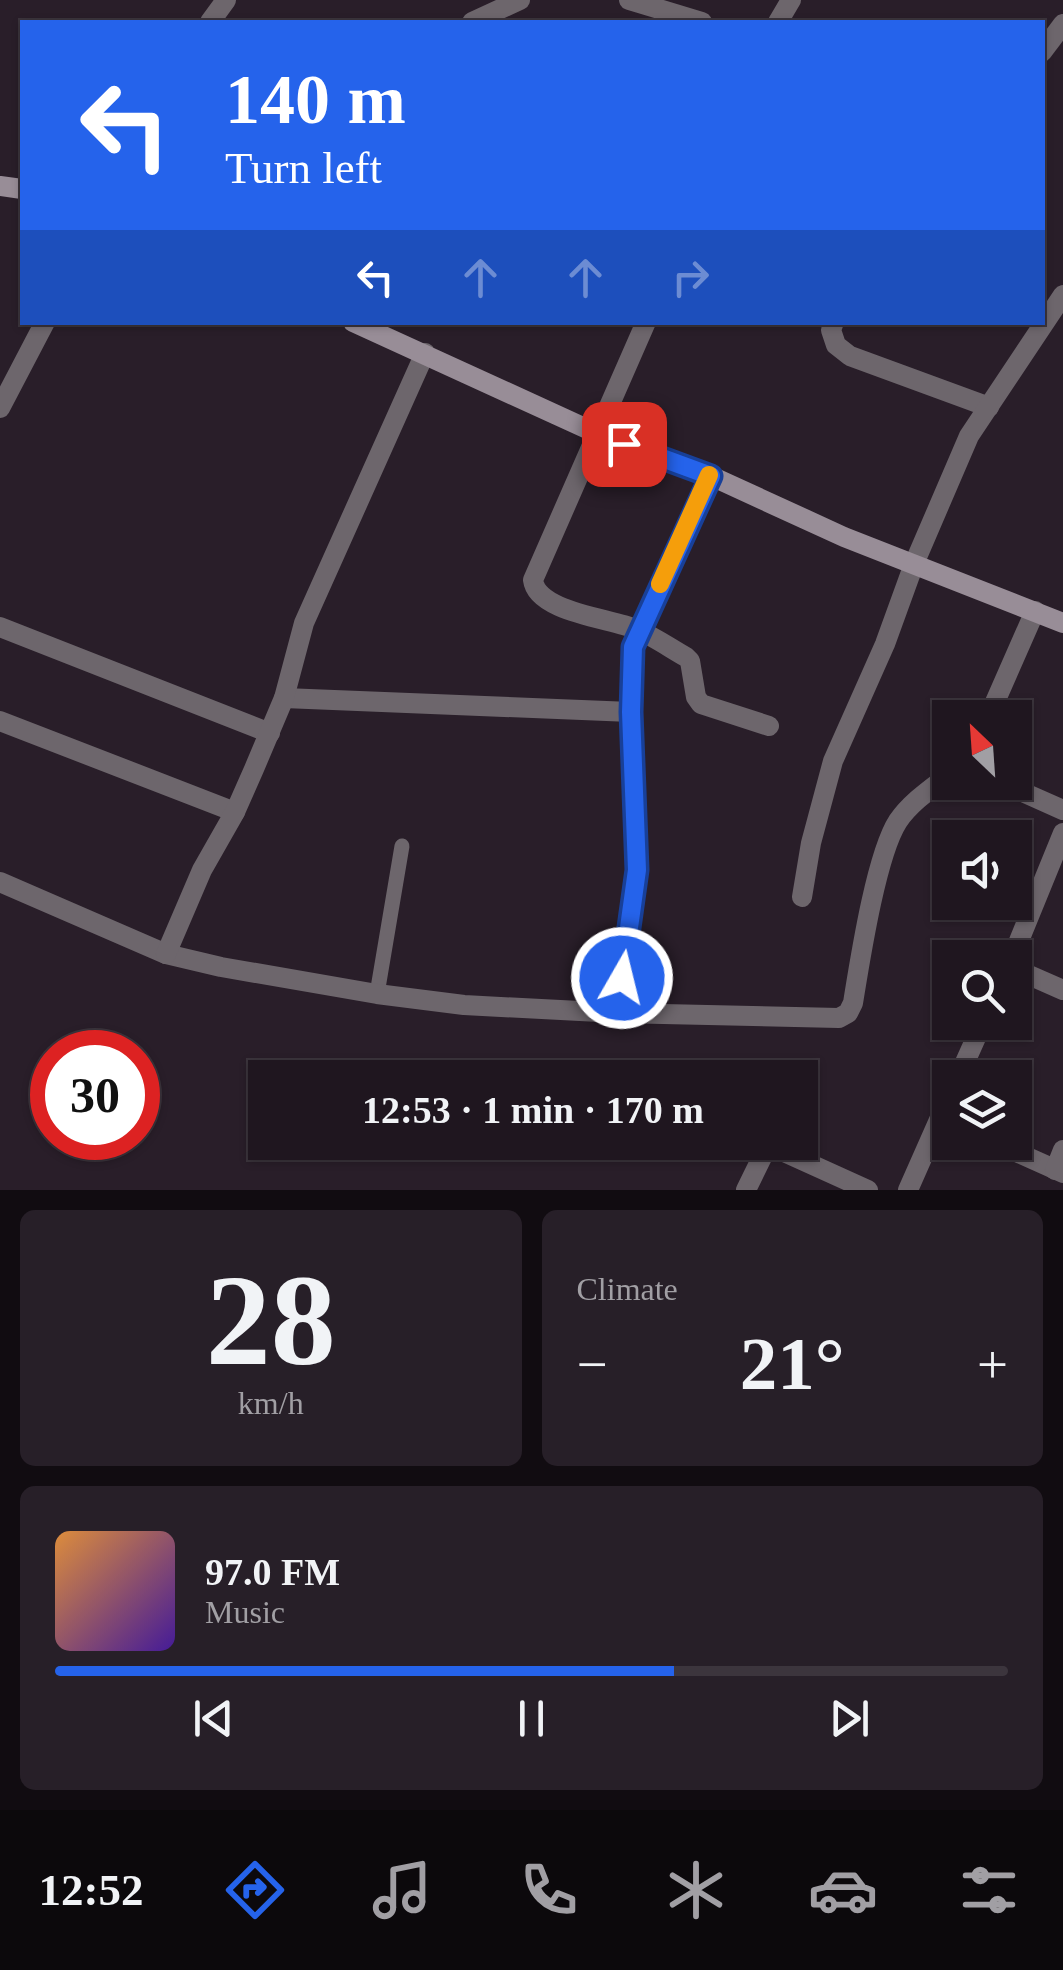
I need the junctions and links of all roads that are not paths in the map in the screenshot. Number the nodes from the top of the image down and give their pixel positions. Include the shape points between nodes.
1 (520, 0) edge
2 (628, 0) edge
3 (476, 20) edge
4 (695, 20) edge
5 (1063, 24) edge
6 (1045, 48) edge
7 (1063, 295) edge
8 (1045, 322) edge
9 (43, 325) edge
10 (359, 325) edge
11 (645, 325) edge
12 (832, 325) edge
13 (1043, 325) edge
14 (425, 354) junction
15 (988, 407) junction
16 (0, 408) edge
17 (596, 433) junction
18 (711, 476) junction
19 (914, 564) junction
20 (1034, 612) junction
21 (1063, 623) edge
22 (0, 627) edge
23 (638, 630) junction
24 (284, 698) junction
25 (998, 700) edge
26 (631, 712) junction
27 (0, 721) edge
28 (769, 726) dead end
29 (270, 733) junction
30 (932, 788) edge
31 (1032, 796) edge
32 (1063, 810) edge
33 (236, 812) junction
34 (1063, 833) edge
35 (402, 846) dead end
36 (0, 882) edge
37 (802, 897) dead end
38 (1019, 940) edge
39 (166, 954) junction
40 (1032, 976) edge
41 (1063, 990) edge
42 (377, 994) junction
43 (618, 1013) junction
44 (932, 1145) edge
45 (1032, 1155) edge
46 (758, 1160) edge
47 (801, 1160) edge
48 (1060, 1164) edge
49 (746, 1190) edge
50 (868, 1190) edge
51 (908, 1190) edge

1 - 3 street
2 - 4 street
5 - 6 street
7 - 8 street
9 - 16 street
10 - 14 street
11 - 17 street
12 - 15 street via 836,345 850,356
13 - 15 street
14 - 17 street
14 - 24 street via 304,623
15 - 19 street
17 - 18 street
17 - 23 street via 532,580 534,590 546,602
18 - 19 street
18 - 23 street
19 - 20 street
19 - 37 street via 832,761
20 - 21 street
20 - 25 street
22 - 29 street
23 - 26 street
23 - 28 street via 690,661 702,704
24 - 26 street
24 - 29 street
26 - 43 street via 637,870
27 - 33 street
29 - 33 street
30 - 43 street via 899,820 886,846 848,1014
31 - 32 street
33 - 39 street
34 - 38 street
35 - 42 lane
36 - 39 street
39 - 42 street
40 - 41 street
42 - 43 street
44 - 51 street
45 - 48 street
46 - 49 street
47 - 50 street

